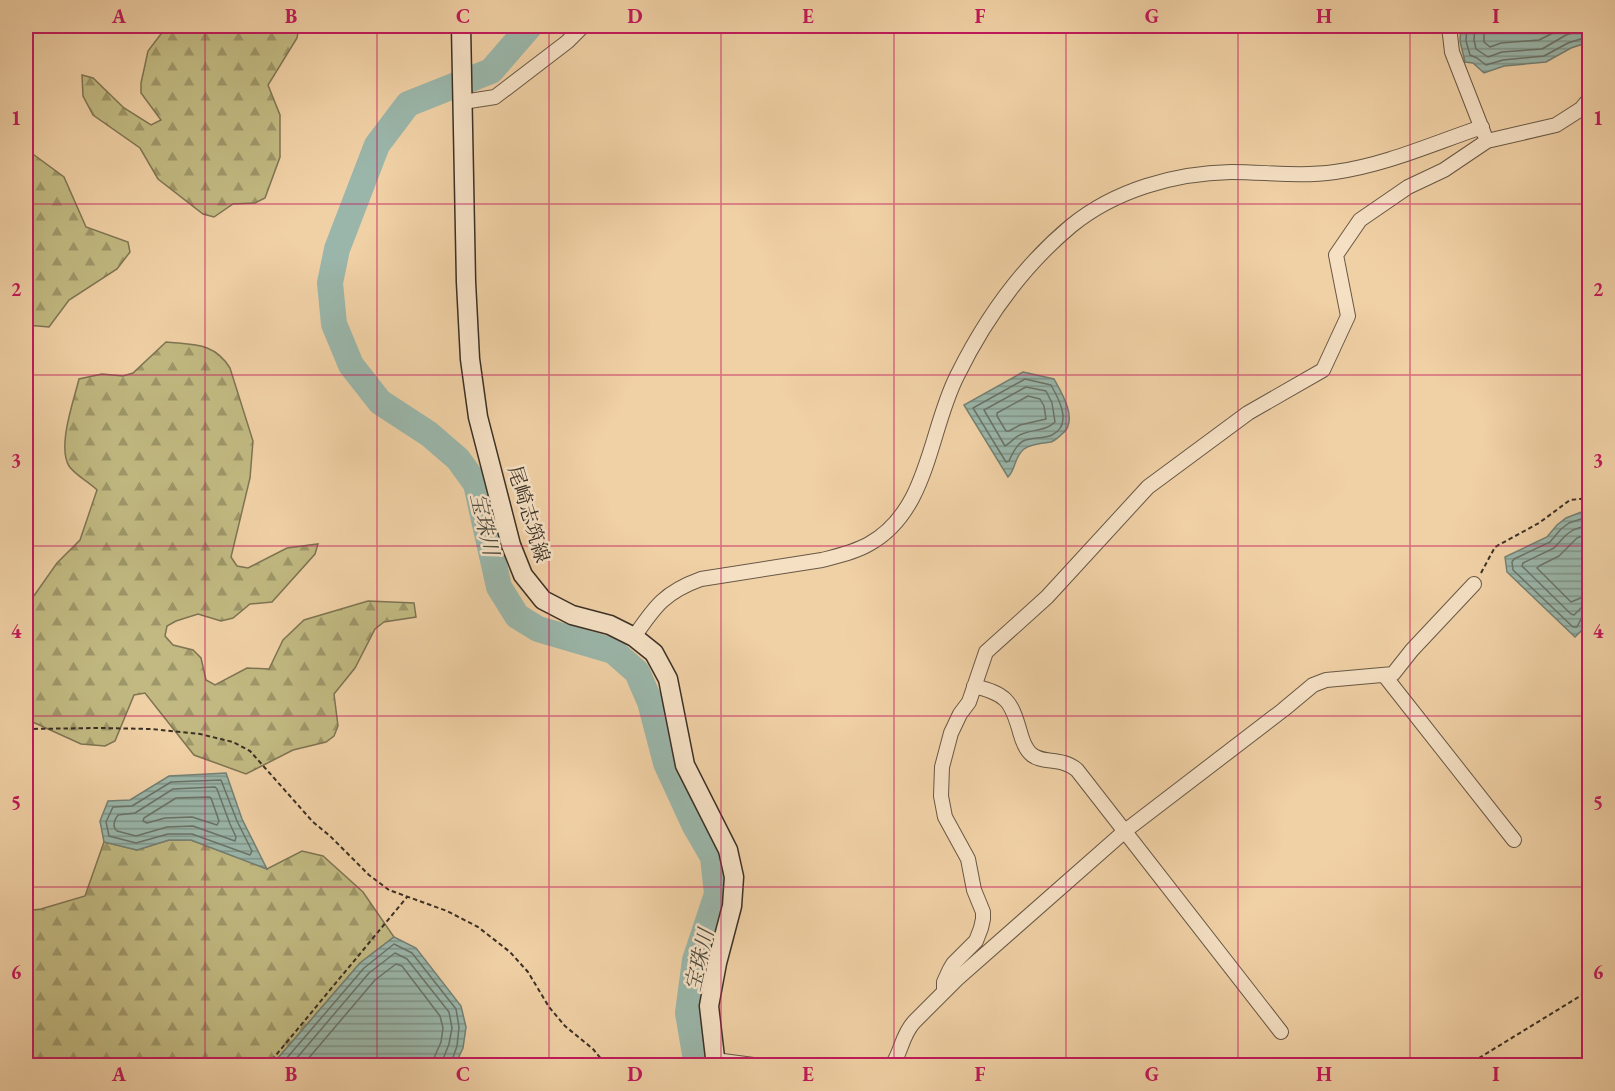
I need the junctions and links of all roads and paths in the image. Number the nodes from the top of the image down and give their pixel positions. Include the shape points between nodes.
1 (461, 26) edge
2 (583, 26) edge
3 (1449, 26) edge
4 (463, 98) junction
5 (1590, 98) edge
6 (1482, 127) junction
7 (1487, 141) junction
8 (1590, 498) edge
9 (1474, 584) joint
10 (634, 637) junction
11 (1384, 675) junction
12 (974, 686) junction
13 (26, 729) edge
14 (1125, 831) junction
15 (1514, 840) dead end
16 (407, 897) junction
17 (1590, 990) edge
18 (944, 992) junction
19 (1281, 1032) dead end
20 (715, 1063) edge
21 (267, 1065) edge
22 (607, 1065) edge
23 (762, 1065) edge
24 (891, 1065) edge
25 (1466, 1065) edge

1 - 4 main road, 尾崎志筑線
2 - 4 street via 495,98
3 - 6 street via 1452,52
4 - 10 main road, 尾崎志筑線 via 470,359 478,417 511,544 523,575 543,600
5 - 7 street via 1581,110 1557,125
6 - 7 street
6 - 10 street via 1379,163 1336,172 1213,172 1180,177 1131,192 1094,210 1047,247 985,324 946,400 916,492 888,531 868,545 841,555 687,584 651,611
7 - 12 street via 1360,220 1336,255 1348,316 1323,370 1248,413 1148,487 1047,597 986,652
8 - 9 path via 1570,500 1539,523 1495,547
9 - 11 street via 1393,674
10 - 20 main road, 尾崎志筑線 via 654,653 668,679 684,765 728,850 734,877 732,906 709,1006
11 - 14 street via 1326,680 1313,685
11 - 15 street
12 - 14 street via 1001,695 1013,709 1022,740 1030,752 1038,758 1071,765
12 - 18 street via 951,733 942,767 941,796 945,817 968,859 983,919 976,941 950,969
13 - 16 path via 152,729 233,742 250,751 313,822 369,875
14 - 18 street
14 - 19 street
16 - 21 path
16 - 22 path via 478,927 510,952 565,1026
17 - 25 path
18 - 24 street via 908,1028
20 - 23 street

